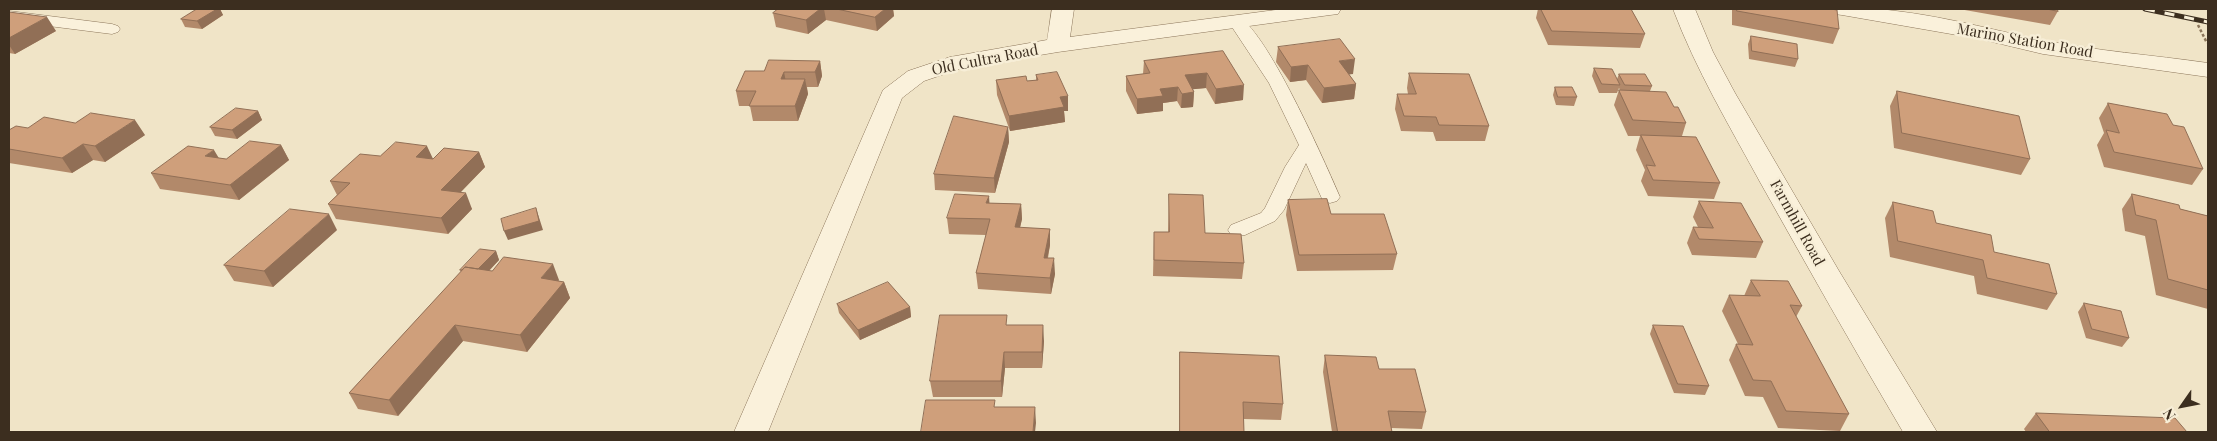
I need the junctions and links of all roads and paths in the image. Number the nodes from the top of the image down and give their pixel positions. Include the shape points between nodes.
1 (1063, 9) edge
2 (1330, 9) edge
3 (1684, 9) edge
4 (1842, 9) edge
5 (9, 16) edge
6 (1236, 21) junction
7 (2198, 25) dead end
8 (112, 29) dead end
9 (1058, 46) junction
10 (2208, 46) edge
11 (2208, 70) edge
12 (1308, 145) junction
13 (1330, 197) dead end
14 (1238, 230) dead end
15 (751, 432) edge
16 (1920, 432) edge

1 - 9 street
2 - 6 street, Old Cultra Road
3 - 16 street, Farmhill Road via 1696,41 1728,103
4 - 11 street, Marino Station Road via 1980,32 2043,47
5 - 8 lane
6 - 9 street, Old Cultra Road
6 - 12 lane via 1264,58
7 - 10 path
9 - 15 street, Old Cultra Road via 943,66 916,76 891,95
12 - 13 lane
12 - 14 lane via 1274,210 1268,217

